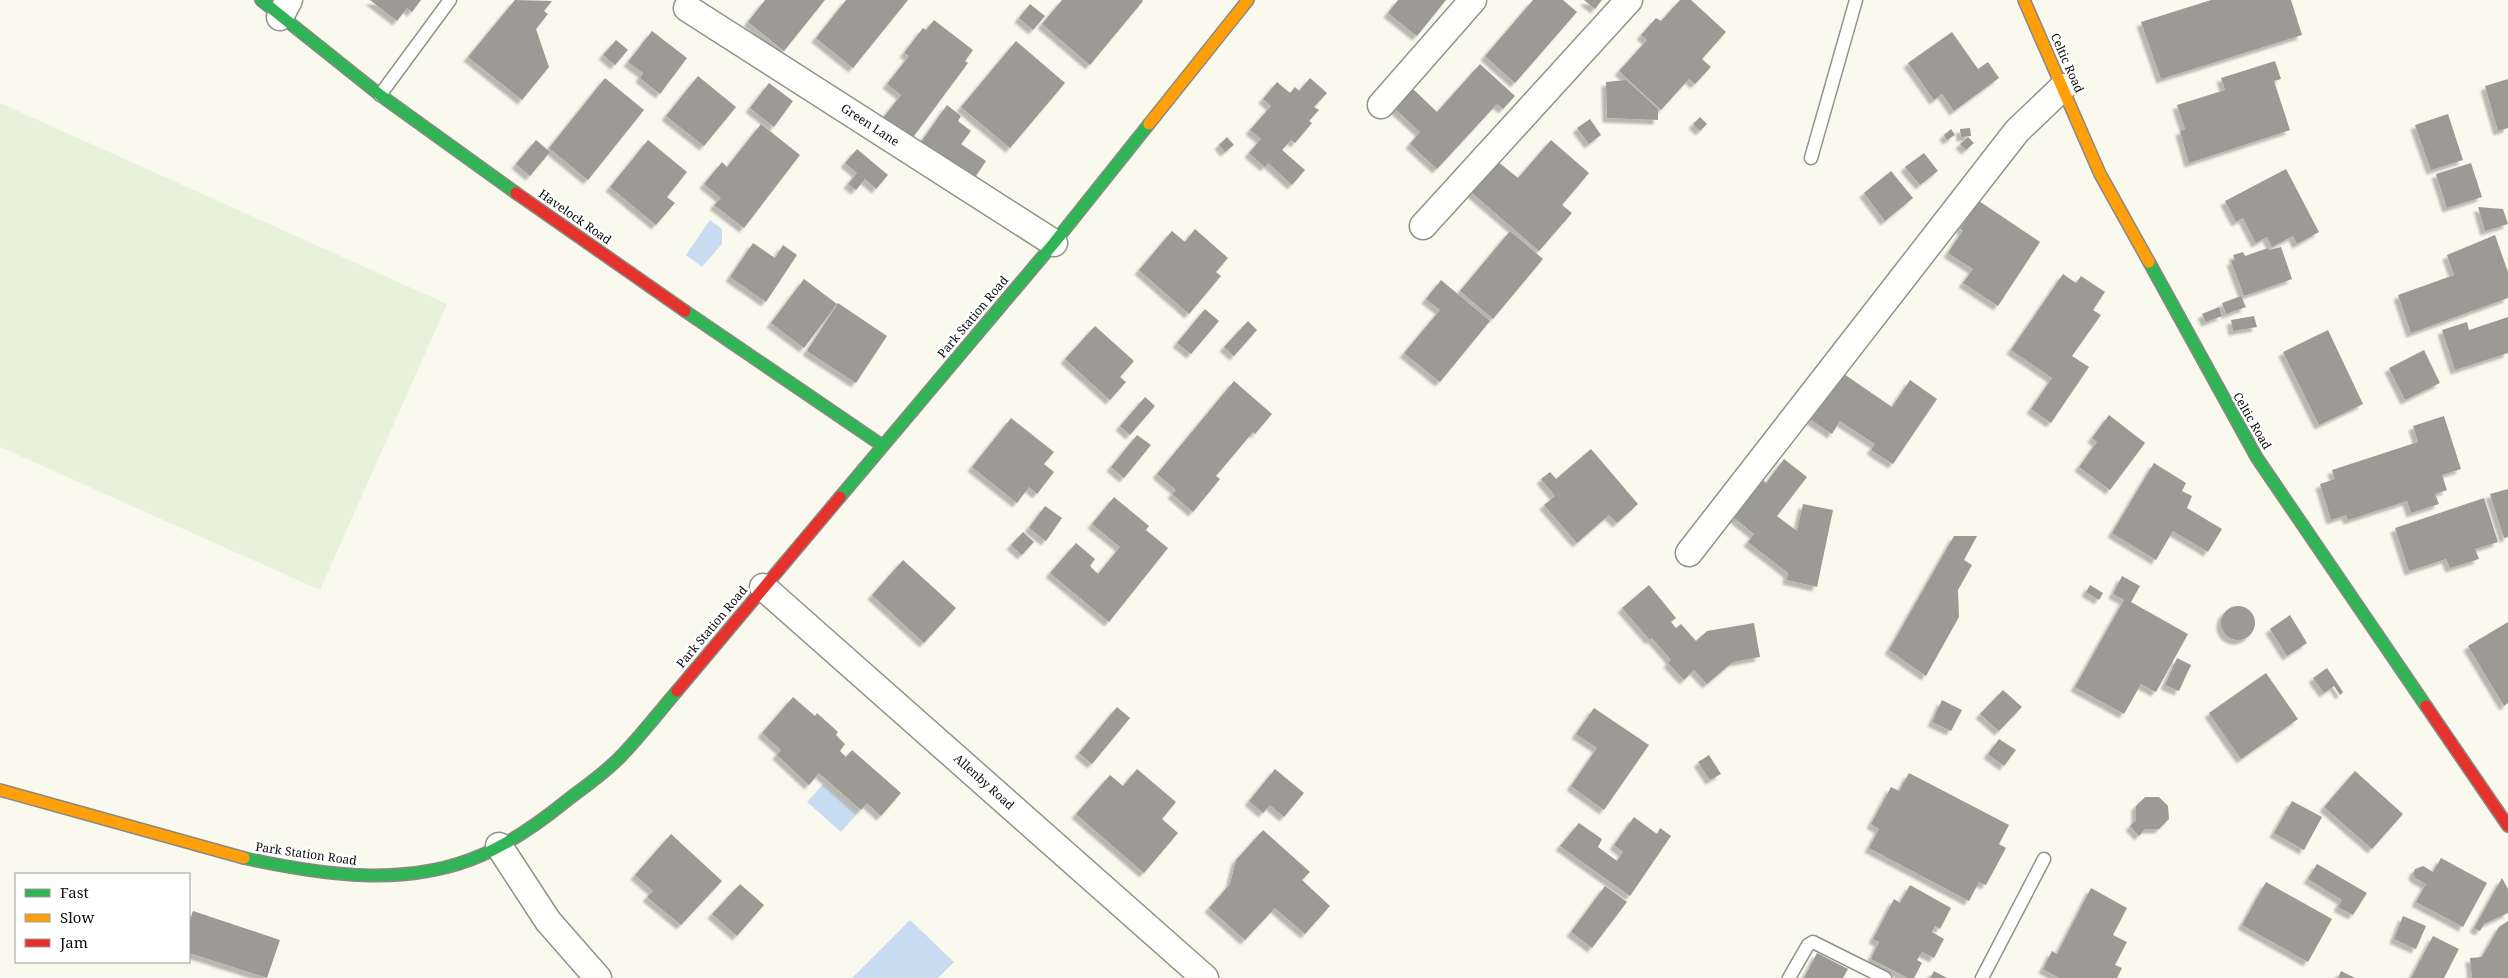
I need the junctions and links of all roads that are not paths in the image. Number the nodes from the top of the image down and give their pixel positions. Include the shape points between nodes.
1 (261, 0) edge
2 (450, 0) edge
3 (1248, 0) edge
4 (1473, 0) edge
5 (1629, 0) edge
6 (1856, 0) edge
7 (2024, 0) edge
8 (285, 8) edge
9 (687, 8) dead end
10 (2063, 86) junction
11 (380, 95) junction
12 (1381, 105) dead end
13 (1811, 158) dead end
14 (1423, 226) dead end
15 (1054, 243) junction
16 (882, 446) junction
17 (1689, 553) dead end
18 (763, 587) junction
19 (0, 790) edge
20 (2508, 826) edge
21 (499, 846) junction
22 (2044, 858) dead end
23 (598, 978) edge
24 (1205, 978) edge
25 (1790, 978) edge
26 (1885, 978) edge
27 (1982, 978) edge

1 - 8 street, Havelock Road
2 - 11 lane
3 - 15 street, Park Station Road
4 - 12 street
5 - 14 street
6 - 13 lane
7 - 10 street, Celtic Road
8 - 11 street, Havelock Road
9 - 15 street, Green Lane
10 - 17 street via 2017,131
10 - 20 street, Celtic Road via 2100,174 2257,458
11 - 16 street, Havelock Road via 573,234
15 - 16 street, Park Station Road
16 - 18 street, Park Station Road
18 - 21 street, Park Station Road via 622,756 552,812
18 - 24 street, Allenby Road
19 - 21 street, Park Station Road via 256,862 350,876 413,874 479,857
21 - 23 street via 548,920
22 - 27 lane
25 - 26 lane via 1813,942

